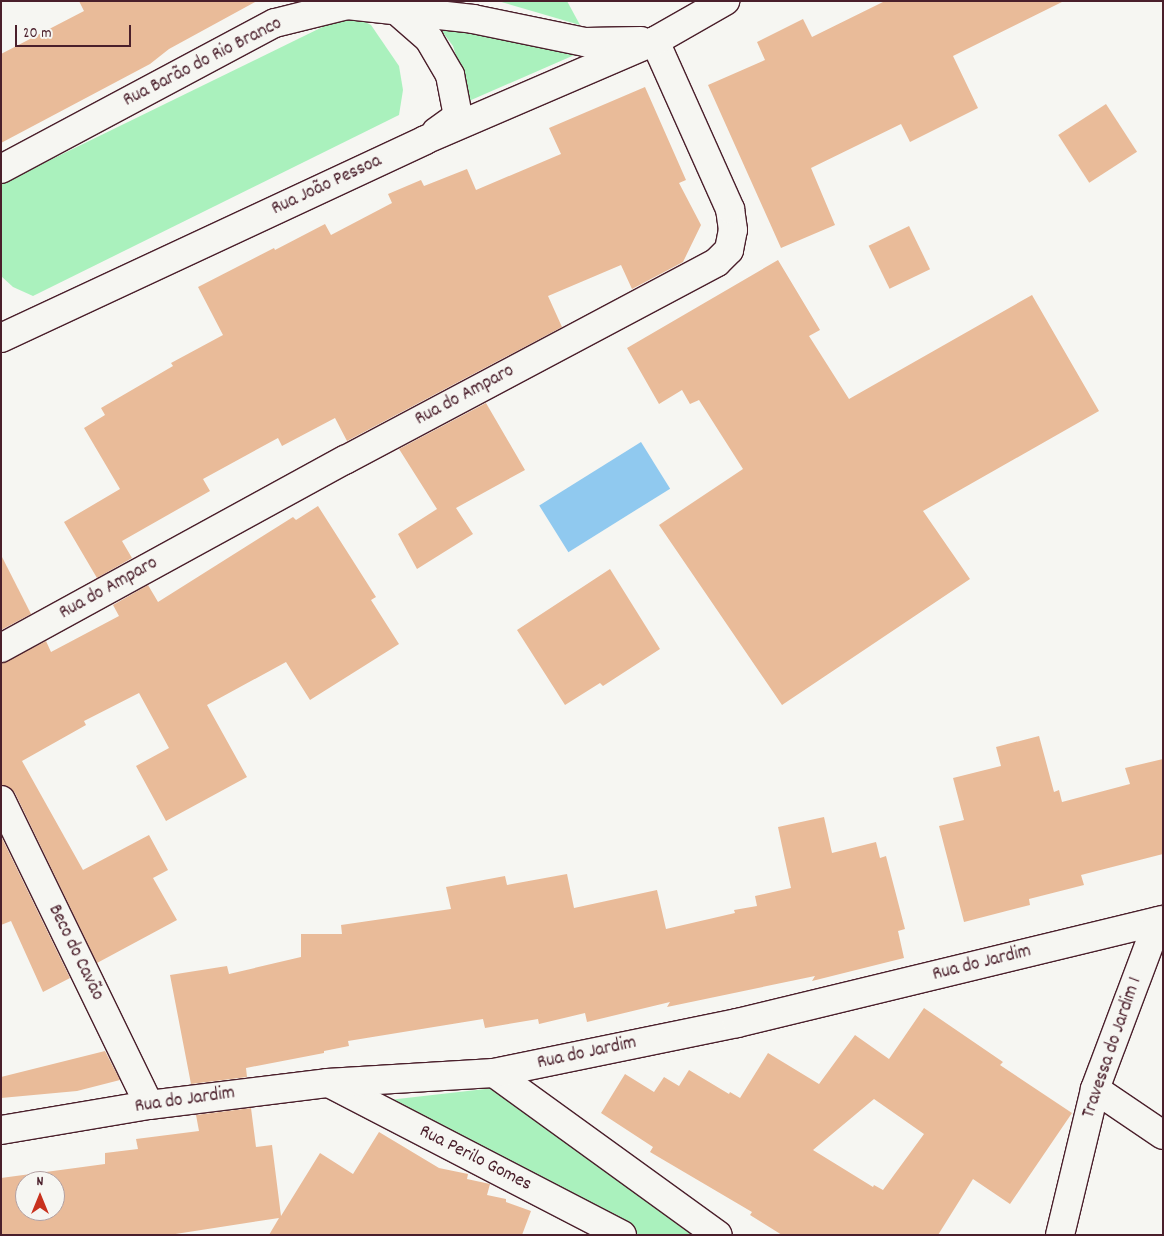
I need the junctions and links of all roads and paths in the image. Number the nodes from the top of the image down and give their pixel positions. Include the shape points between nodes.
1 (726, 1) edge
2 (398, 11) junction
3 (655, 40) junction
4 (425, 140) junction
5 (1, 169) edge
6 (2, 334) edge
7 (1, 648) edge
8 (1, 800) edge
9 (1160, 921) edge
10 (494, 1073) junction
11 (327, 1083) junction
12 (1095, 1089) junction
13 (149, 1105) junction
14 (1, 1130) edge
15 (1163, 1135) edge
16 (622, 1235) edge
17 (718, 1235) edge
18 (1060, 1235) edge

1 - 3 street, Rua João Pessoa
2 - 3 street, Rua Barão do Rio Branco via 473,19 585,42
2 - 4 street via 429,39 450,75 458,116
2 - 5 street, Rua Barão do Rio Branco via 346,5 275,22
3 - 4 street, Rua João Pessoa
3 - 7 street, Rua do Amparo via 730,209 733,230 729,250 717,262
4 - 6 street, Rua João Pessoa
8 - 13 street, Beco do Cavão
9 - 10 street, Rua do Jardim via 737,1023
9 - 12 street, Travessa do Jardim 1
10 - 11 street, Rua do Jardim
10 - 17 street
11 - 13 street, Rua do Jardim
11 - 16 street, Rua Perilo Gomes
12 - 15 street
12 - 18 street, Travessa do Jardim 1
13 - 14 street, Rua do Jardim

